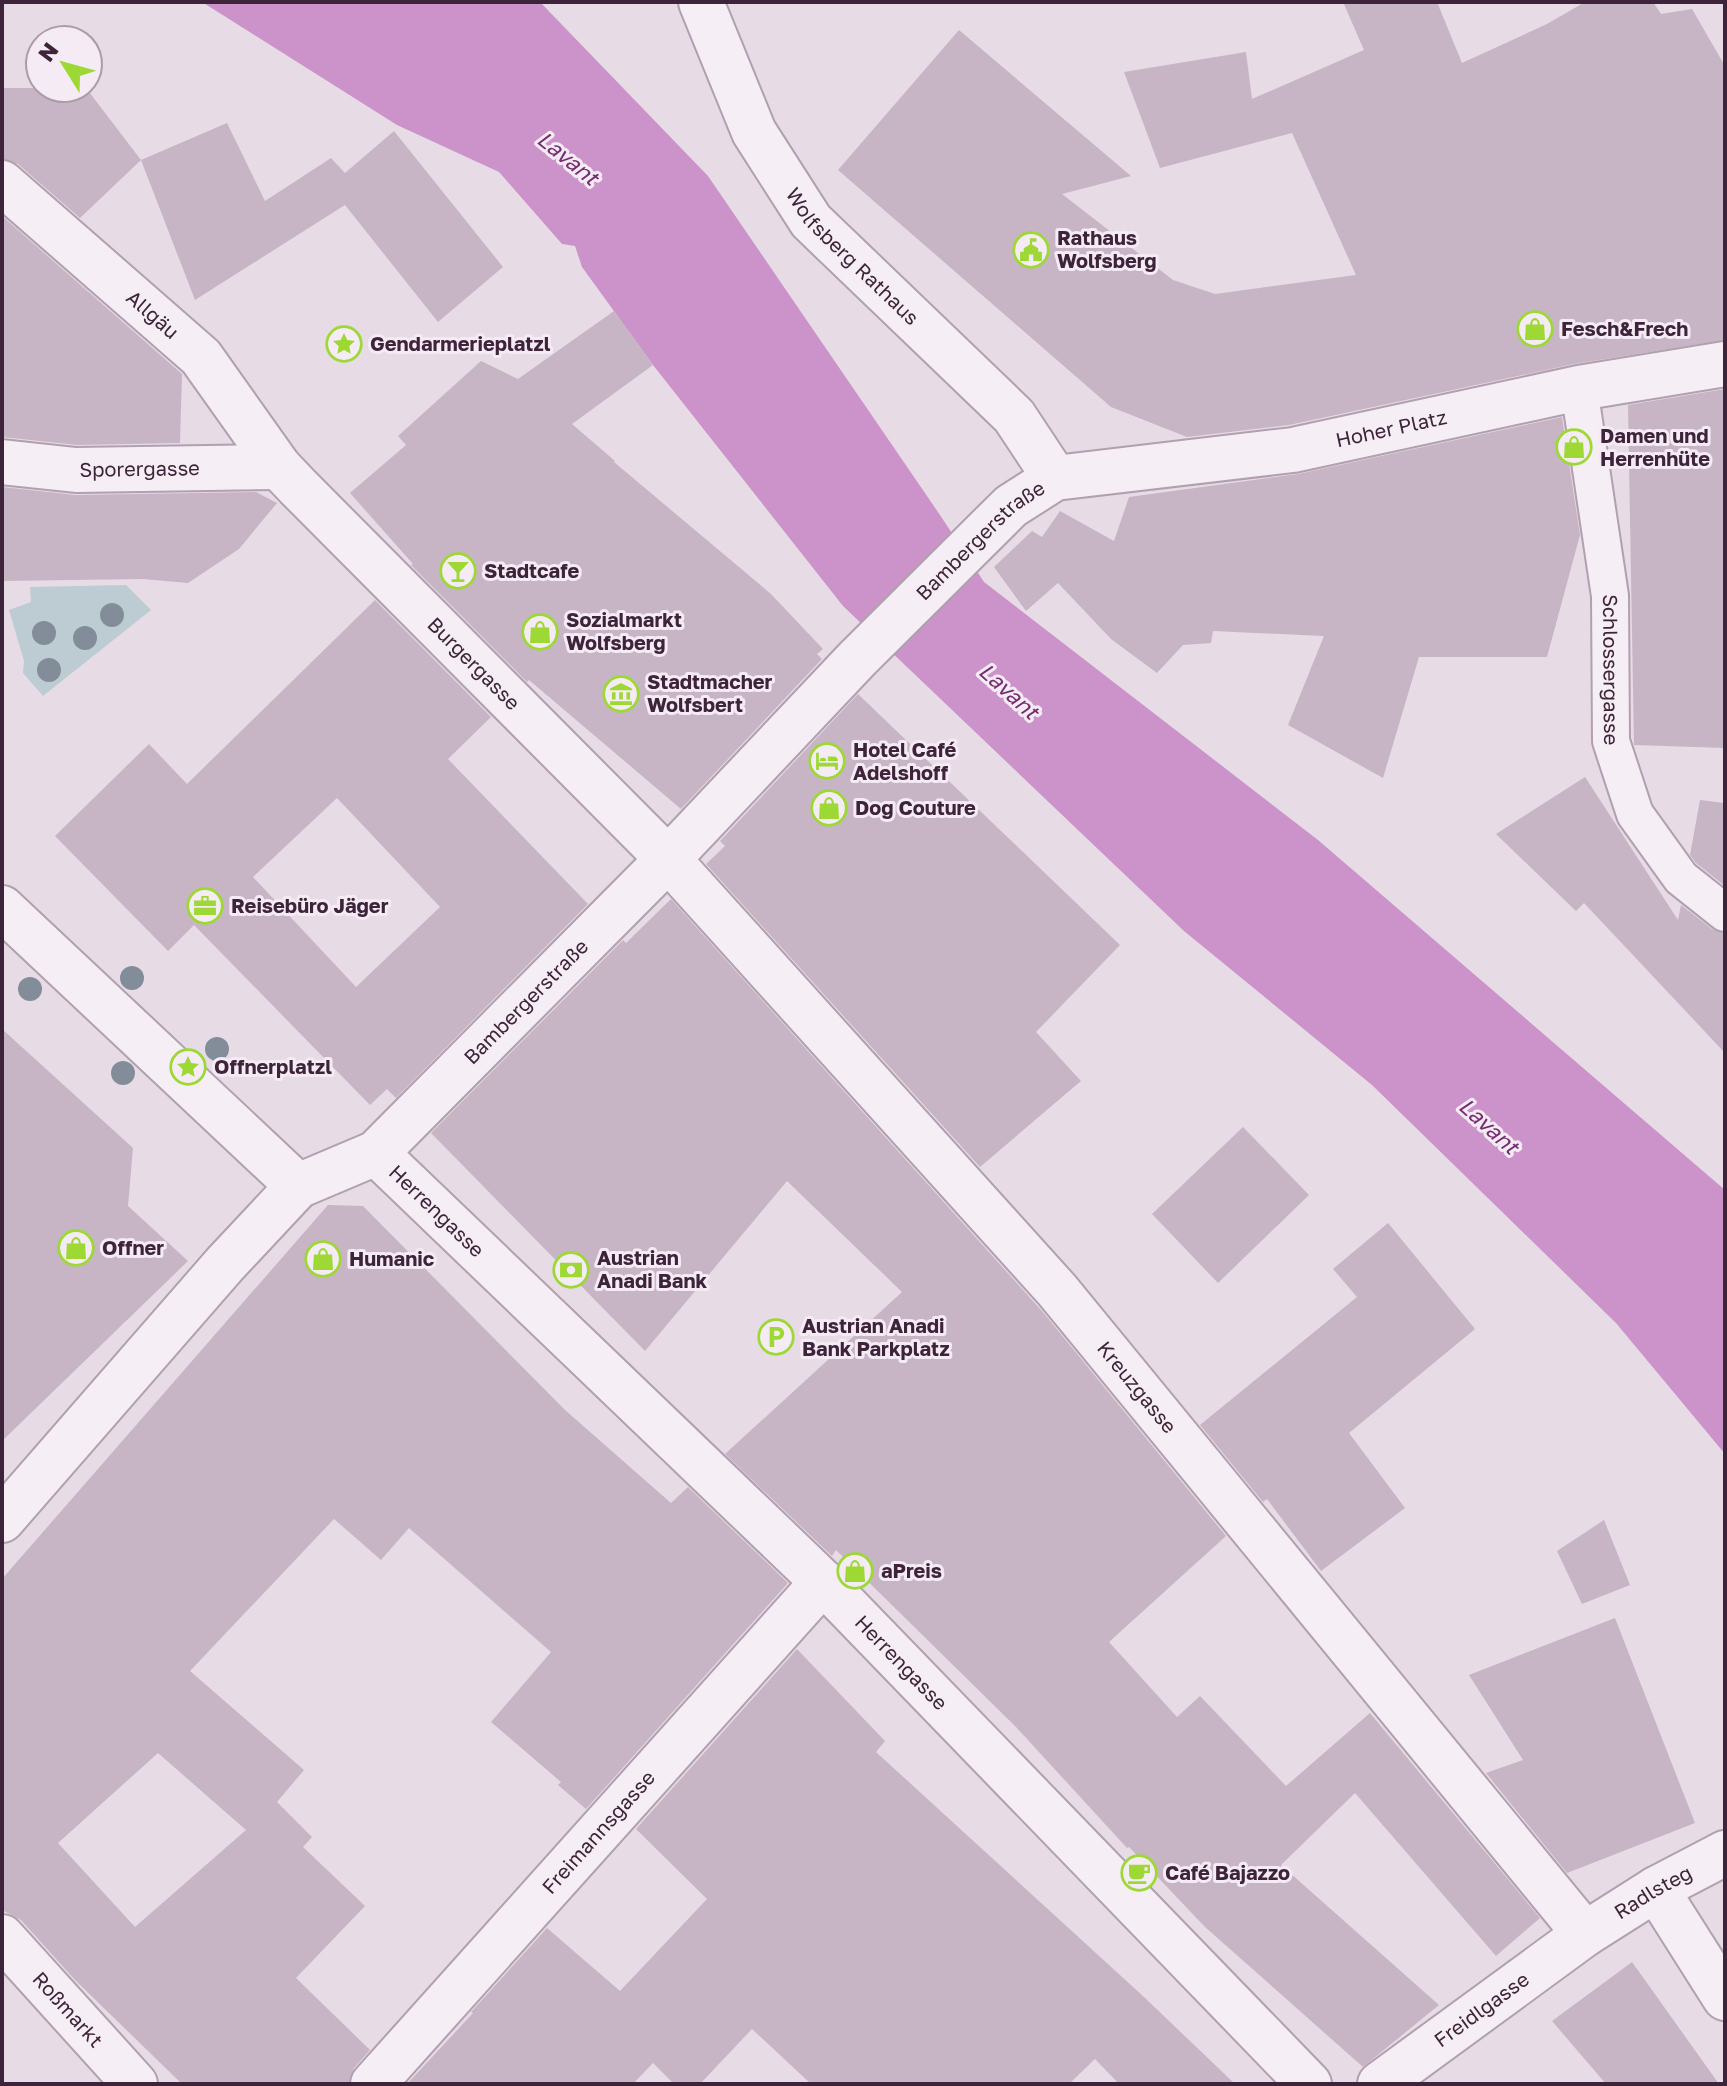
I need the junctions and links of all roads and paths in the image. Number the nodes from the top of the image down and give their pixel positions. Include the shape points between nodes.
1 (701, 2) edge
2 (2, 183) edge
3 (1725, 364) edge
4 (1579, 388) junction
5 (2, 462) edge
6 (279, 467) junction
7 (1055, 478) junction
8 (668, 859) junction
9 (2, 908) edge
10 (1725, 913) edge
11 (376, 1153) junction
12 (298, 1186) junction
13 (2, 1520) edge
14 (823, 1582) junction
15 (1725, 1853) edge
16 (1656, 1889) junction
17 (1585, 1934) junction
18 (2, 1937) edge
19 (1725, 1998) edge
20 (135, 2084) edge
21 (373, 2084) edge
22 (1309, 2084) edge
23 (1380, 2084) edge

1 - 7 street, Wolfsberg Rathaus via 754,132 811,221 1014,416
2 - 6 street, Allgäu via 201,357
3 - 4 street, Hoher Platz
4 - 7 street, Hoher Platz via 1293,450
4 - 10 lane, Schlossergasse via 1610,596 1611,741 1635,814 1681,878
5 - 6 street, Sporergasse via 76,470
6 - 8 street, Burgergasse
7 - 8 street, Bambergerstraße via 1011,506
8 - 11 street, Bambergerstraße
8 - 17 street, Kreuzgasse via 1057,1290
9 - 12 street
11 - 12 street, Bambergerstraße
11 - 14 street, Herrengasse
12 - 13 street, Bambergerstraße
14 - 21 street, Freimannsgasse
14 - 22 street, Herrengasse
15 - 16 street, Radlsteg
16 - 17 street, Radlsteg
16 - 19 street
17 - 23 street, Freidlgasse
18 - 20 street, Roßmarkt

